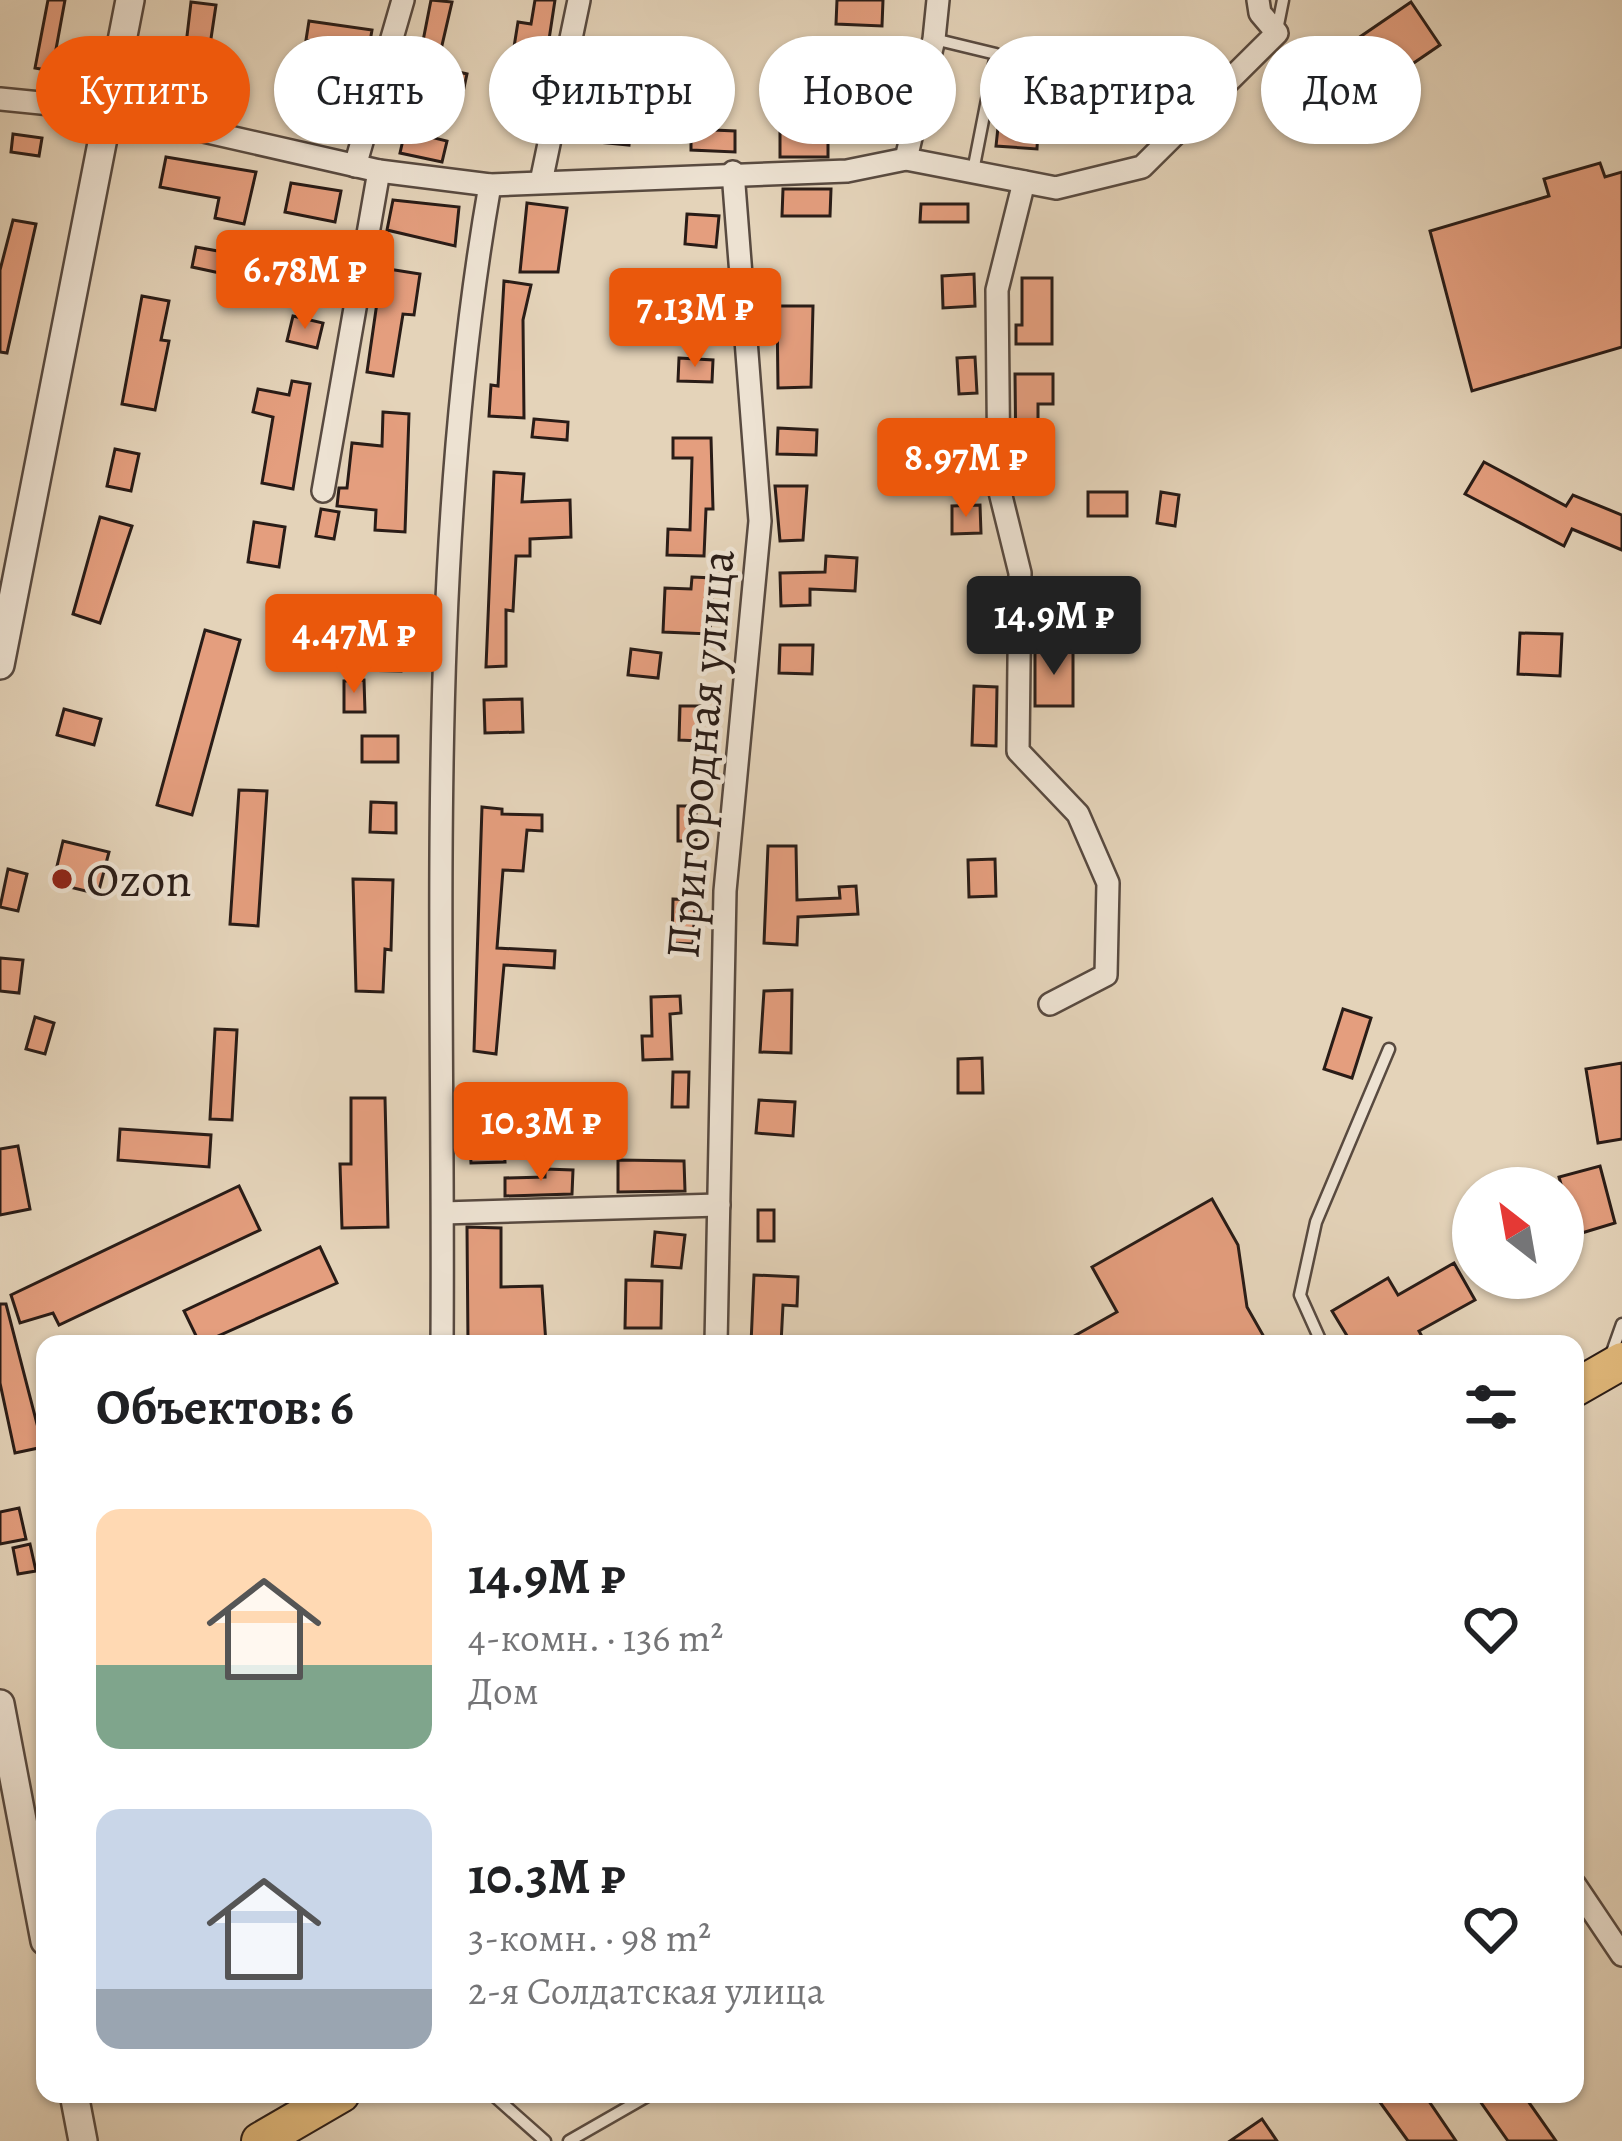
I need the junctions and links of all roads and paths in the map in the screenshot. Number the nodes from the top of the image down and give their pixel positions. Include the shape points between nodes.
1 (130, 0) edge
2 (403, 0) edge
3 (579, 0) edge
4 (938, 0) edge
5 (1258, 0) edge
6 (1283, 0) edge
7 (1277, 33) junction
8 (124, 36) edge
9 (934, 36) edge
10 (956, 44) edge
11 (0, 99) edge
12 (36, 103) edge
13 (250, 142) edge
14 (104, 144) edge
15 (910, 144) edge
16 (906, 159) junction
17 (355, 166) junction
18 (379, 172) junction
19 (733, 172) junction
20 (973, 172) junction
21 (541, 182) junction
22 (1024, 182) junction
23 (490, 185) junction
24 (323, 491) dead end
25 (5, 612) edge
26 (0, 665) edge
27 (1051, 1004) dead end
28 (1389, 1049) dead end
29 (719, 1205) junction
30 (443, 1213) junction
31 (1622, 1324) edge
32 (442, 1335) edge
33 (716, 1335) edge
34 (1318, 1335) edge
35 (1601, 1374) edge
36 (0, 1704) edge
37 (36, 1894) edge
38 (1584, 1898) edge
39 (1622, 1955) edge
40 (76, 2103) edge
41 (325, 2103) edge
42 (502, 2103) edge
43 (635, 2103) edge
44 (83, 2141) edge
45 (260, 2141) edge
46 (545, 2141) edge
47 (569, 2141) edge

1 - 8 street
2 - 17 street
3 - 21 street
4 - 9 street
5 - 7 street
6 - 7 lane
7 - 22 street via 1142,167 1056,188
10 - 20 lane via 996,54
11 - 12 street
13 - 17 street
14 - 25 street
15 - 16 street
16 - 19 street via 847,171
16 - 20 street
17 - 18 street
18 - 23 street
18 - 24 street
19 - 21 street
19 - 29 street, Пригородная улица via 760,521 725,892
20 - 22 street
21 - 23 street
22 - 27 street via 997,290 999,488 1020,573 1018,751 1078,814 1108,883 1106,975
23 - 30 street via 446,557
25 - 26 street
28 - 34 lane via 1312,1240 1300,1295
29 - 30 street
29 - 33 street, Пригородная улица
30 - 32 street
31 - 35 lane
36 - 37 street
38 - 39 street
40 - 44 street
41 - 45 highway
42 - 46 lane
43 - 47 lane

